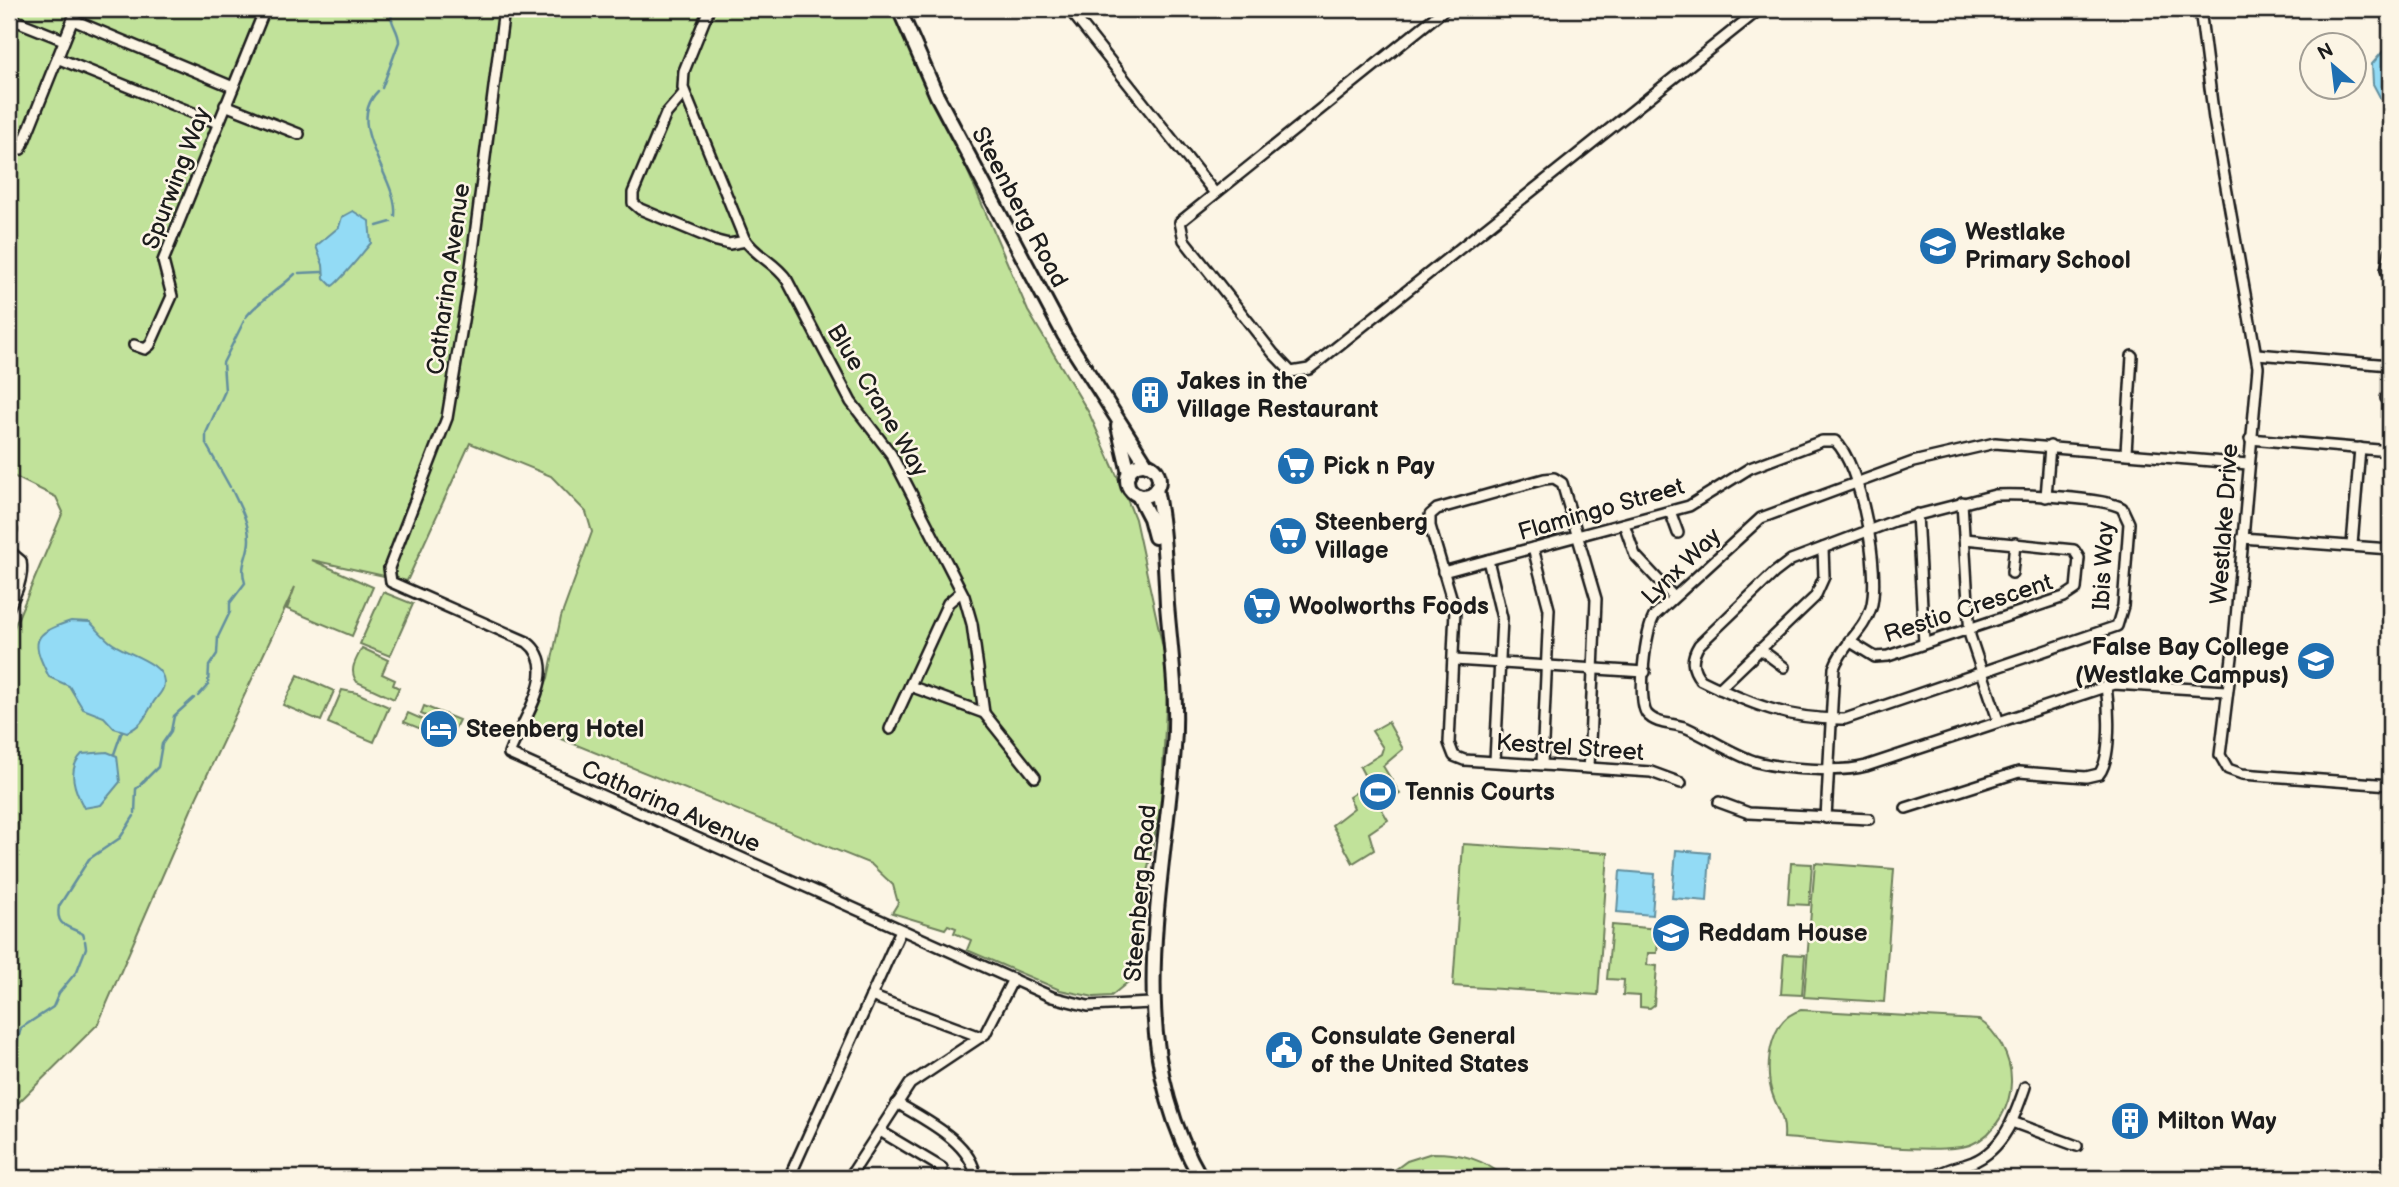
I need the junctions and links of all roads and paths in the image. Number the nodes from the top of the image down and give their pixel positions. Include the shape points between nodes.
1 (77, 9) edge
2 (265, 9) edge
3 (504, 9) edge
4 (709, 9) edge
5 (899, 9) edge
6 (1069, 9) edge
7 (1445, 9) edge
8 (1760, 9) edge
9 (2200, 9) edge
10 (9, 18) edge
11 (73, 20) junction
12 (64, 40) junction
13 (57, 58) junction
14 (233, 87) junction
15 (684, 93) junction
16 (225, 105) junction
17 (218, 123) junction
18 (299, 134) dead end
19 (21, 149) dead end
20 (1214, 192) junction
21 (746, 241) junction
22 (2390, 252) edge
23 (2390, 282) edge
24 (134, 345) dead end
25 (2257, 354) junction
26 (2132, 356) dead end
27 (2390, 365) edge
28 (1115, 419) junction
29 (2250, 439) junction
30 (2050, 446) junction
31 (2360, 448) junction
32 (2390, 451) edge
33 (2126, 452) junction
34 (2248, 464) junction
35 (1147, 465) junction
36 (1129, 473) junction
37 (1854, 482) junction
38 (1156, 489) junction
39 (1138, 495) junction
40 (2046, 497) junction
41 (1962, 502) junction
42 (1670, 511) junction
43 (1917, 514) junction
44 (1624, 524) junction
45 (1869, 530) junction
46 (1678, 533) dead end
47 (1579, 536) junction
48 (2242, 538) junction
49 (1965, 539) junction
50 (2015, 543) junction
51 (2352, 545) junction
52 (1533, 548) junction
53 (1823, 548) junction
54 (2390, 549) edge
55 (9, 551) edge
56 (1488, 560) junction
57 (1443, 572) junction
58 (2012, 573) dead end
59 (961, 592) junction
60 (1674, 597) junction
61 (1167, 603) junction
62 (9, 607) edge
63 (1969, 628) junction
64 (1849, 642) junction
65 (1924, 643) junction
66 (1760, 649) junction
67 (1454, 660) junction
68 (1500, 662) junction
69 (1547, 666) junction
70 (1784, 667) dead end
71 (1594, 669) junction
72 (1644, 672) junction
73 (1982, 673) junction
74 (910, 685) junction
75 (2105, 686) junction
76 (1719, 689) junction
77 (2226, 691) junction
78 (984, 713) junction
79 (1830, 719) junction
80 (1998, 720) junction
81 (890, 729) dead end
82 (1495, 761) junction
83 (1542, 764) junction
84 (1589, 767) junction
85 (1828, 768) junction
86 (1035, 777) dead end
87 (1681, 783) dead end
88 (2390, 785) edge
89 (1719, 802) dead end
90 (1906, 808) dead end
91 (1826, 818) junction
92 (1870, 819) dead end
93 (901, 930) junction
94 (1013, 979) junction
95 (871, 996) junction
96 (1152, 1003) junction
97 (981, 1037) junction
98 (2025, 1087) dead end
99 (897, 1103) junction
100 (2012, 1122) junction
101 (880, 1130) junction
102 (2077, 1146) dead end
103 (942, 1168) dead end
104 (789, 1178) edge
105 (850, 1178) edge
106 (976, 1178) edge
107 (1201, 1178) edge
108 (1932, 1178) edge
109 (2187, 1178) edge
110 (2221, 1178) edge

1 - 11 street
2 - 14 street, Spurwing Way
3 - 93 street, Catharina Avenue via 447,418 389,568 390,580 527,642 536,651 541,678 509,754
4 - 15 street via 684,71
5 - 28 main road, Steenberg Road via 937,96 1063,335
6 - 20 street
7 - 20 street
8 - 20 street via 1303,372 1283,366 1181,233 1183,218
9 - 25 street, Westlake Drive via 2214,120
10 - 12 street
11 - 12 street
11 - 14 street
12 - 13 street
13 - 17 street
13 - 19 street
14 - 16 street, Spurwing Way
15 - 21 street, Blue Crane Way
15 - 21 street via 666,114 633,202 717,241
16 - 17 street, Spurwing Way
16 - 18 street
17 - 24 street, Spurwing Way via 163,261 170,303 150,345 145,349
21 - 59 street, Blue Crane Way via 787,279 851,402 891,454
22 - 23 street via 2386,271
25 - 27 street
25 - 29 street, Westlake Drive
26 - 33 street
28 - 35 main road, Steenberg Road
28 - 36 main road, Steenberg Road
29 - 31 street
29 - 34 street, Westlake Drive
30 - 33 street, Lynx Way
30 - 37 street, Lynx Way via 1986,445
30 - 40 street
31 - 32 street
31 - 51 street
33 - 34 street, Lynx Way
34 - 48 street, Westlake Drive
35 - 36 main road
35 - 38 main road via 1158,475
36 - 39 main road via 1128,486
37 - 42 street, Flamingo Street via 1839,444 1826,440 1735,475 1706,498
37 - 45 street
37 - 60 street, Lynx Way via 1761,518
38 - 39 main road
38 - 61 main road, Steenberg Road
39 - 61 main road, Steenberg Road via 1153,527
40 - 41 street, Ibis Way via 1995,495
40 - 73 street, Ibis Way via 2112,504 2127,514 2120,621 2107,632
41 - 43 street, Ibis Way
41 - 49 street
42 - 44 street, Flamingo Street
42 - 46 street
43 - 45 street, Ibis Way
43 - 65 street
44 - 47 street, Flamingo Street
44 - 60 street via 1635,555
45 - 53 street, Ibis Way
45 - 64 street via 1873,598 1867,618
47 - 52 street, Flamingo Street
47 - 57 street via 1562,483 1554,478 1437,509 1430,515 1430,526
47 - 71 street via 1597,598
48 - 51 street
48 - 77 street, Westlake Drive
49 - 50 street, Restio Crescent
49 - 63 street
50 - 58 street
50 - 63 street, Restio Crescent via 2074,550 2079,558 2076,589
51 - 54 street
52 - 56 street, Flamingo Street
52 - 69 street via 1549,601
53 - 66 street via 1820,589
53 - 76 street, Ibis Way via 1782,566 1699,645 1693,659 1696,674
55 - 62 street via 21,561 18,587
56 - 57 street, Flamingo Street
56 - 68 street via 1502,608
57 - 67 street via 1455,610
59 - 74 street via 948,603
59 - 78 street, Blue Crane Way via 972,624
60 - 72 street, Lynx Way via 1648,627
61 - 96 main road, Steenberg Road via 1174,745 1152,942
63 - 65 street, Restio Crescent
63 - 73 street
64 - 65 street, Restio Crescent via 1880,657
64 - 79 street via 1834,668
66 - 70 street
66 - 76 street
67 - 68 street
67 - 82 street, Kestrel Street via 1449,743 1454,756
68 - 69 street
68 - 82 street
69 - 71 street
69 - 83 street
71 - 72 street
71 - 84 street
72 - 85 street, Lynx Way via 1643,704 1653,719 1685,727 1758,762
73 - 79 street, Ibis Way via 1851,718
73 - 80 street
74 - 78 street
74 - 81 street
75 - 77 street, Lynx Way via 2122,683
75 - 80 street, Lynx Way
75 - 90 street via 2109,713 2099,774 2019,772
76 - 79 street, Ibis Way via 1764,709
77 - 88 street, Westlake Drive via 2221,755 2233,772
78 - 86 street
79 - 85 street
80 - 85 street, Lynx Way via 1866,766
82 - 83 street, Kestrel Street
83 - 84 street, Kestrel Street
84 - 87 street, Kestrel Street via 1651,772
85 - 91 street
89 - 91 street via 1749,813
91 - 92 street
93 - 94 street, Catharina Avenue
93 - 95 street
94 - 96 street, Catharina Avenue via 1075,1004
94 - 97 street via 990,1028
95 - 97 street
95 - 104 street
96 - 107 main road, Steenberg Road via 1166,1093
97 - 99 street via 916,1078
98 - 100 street
99 - 101 street
99 - 106 street via 963,1150
100 - 102 street
100 - 108 street via 1982,1157
101 - 103 street
101 - 105 street
109 - 110 street

